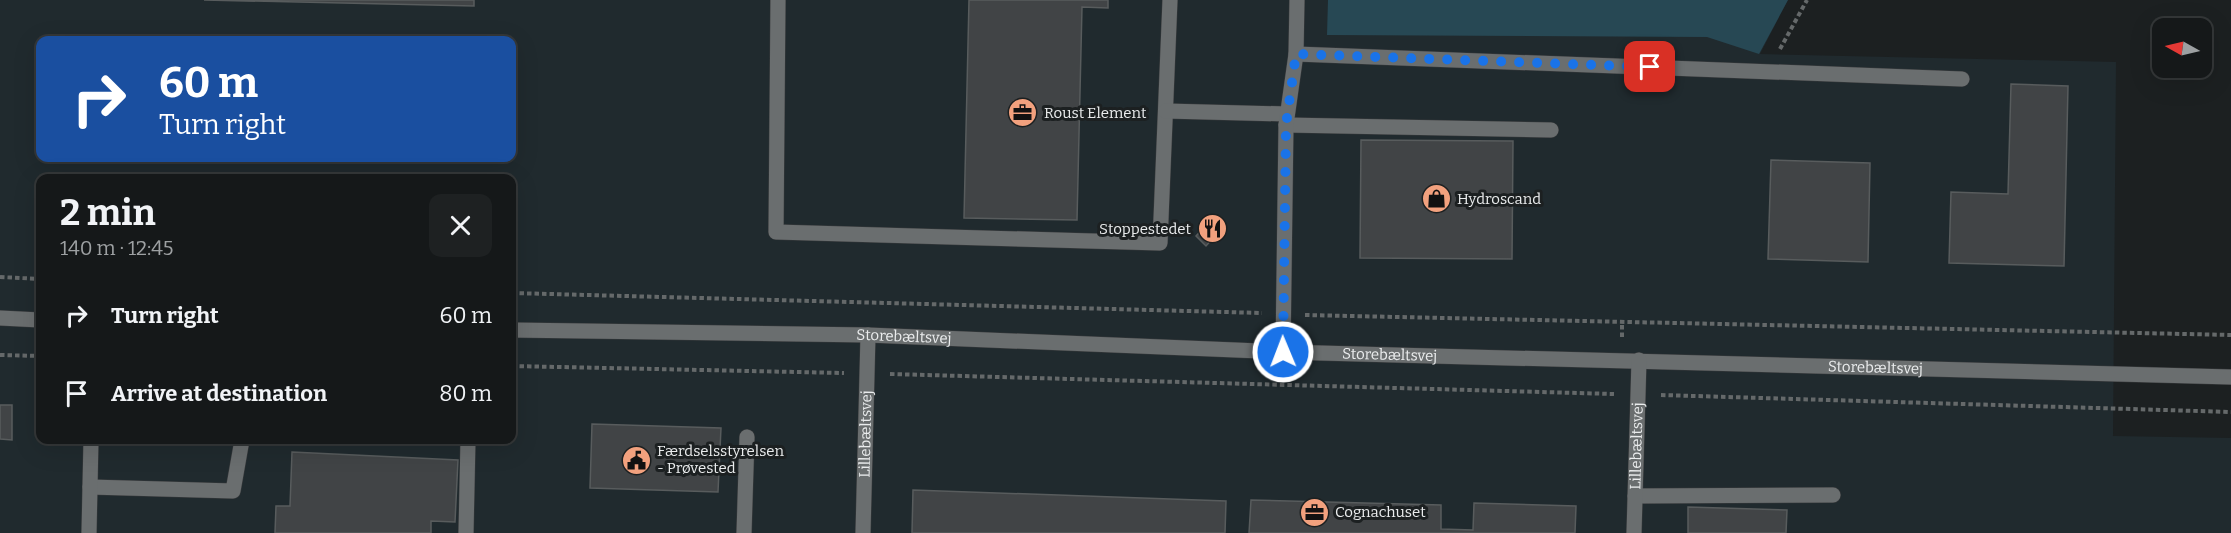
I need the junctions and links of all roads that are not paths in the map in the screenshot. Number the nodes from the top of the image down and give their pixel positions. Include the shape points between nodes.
1 (778, 0) edge
2 (1170, 0) edge
3 (1297, 0) edge
4 (1296, 54) junction
5 (1962, 79) dead end
6 (1166, 111) junction
7 (1287, 119) junction
8 (1551, 130) dead end
9 (0, 318) edge
10 (36, 320) edge
11 (516, 330) edge
12 (868, 335) junction
13 (1283, 352) junction
14 (1639, 360) junction
15 (2231, 377) edge
16 (747, 437) dead end
17 (91, 444) edge
18 (241, 444) edge
19 (468, 444) edge
20 (90, 487) junction
21 (1833, 495) dead end
22 (1635, 496) junction
23 (89, 533) edge
24 (466, 533) edge
25 (744, 533) edge
26 (863, 533) edge
27 (1634, 533) edge

1 - 6 street via 777,232 1160,243
2 - 6 street
3 - 4 street
4 - 5 street
4 - 7 street
6 - 7 street
7 - 8 street
7 - 13 street
9 - 10 street
11 - 12 street, Storebæltsvej
12 - 13 street, Storebæltsvej
12 - 26 street, Lillebæltsvej
13 - 14 street, Storebæltsvej
14 - 15 street, Storebæltsvej
14 - 22 street, Lillebæltsvej
16 - 25 street
17 - 20 street
18 - 20 street via 233,491
19 - 24 street
20 - 23 street
21 - 22 street
22 - 27 street, Lillebæltsvej

